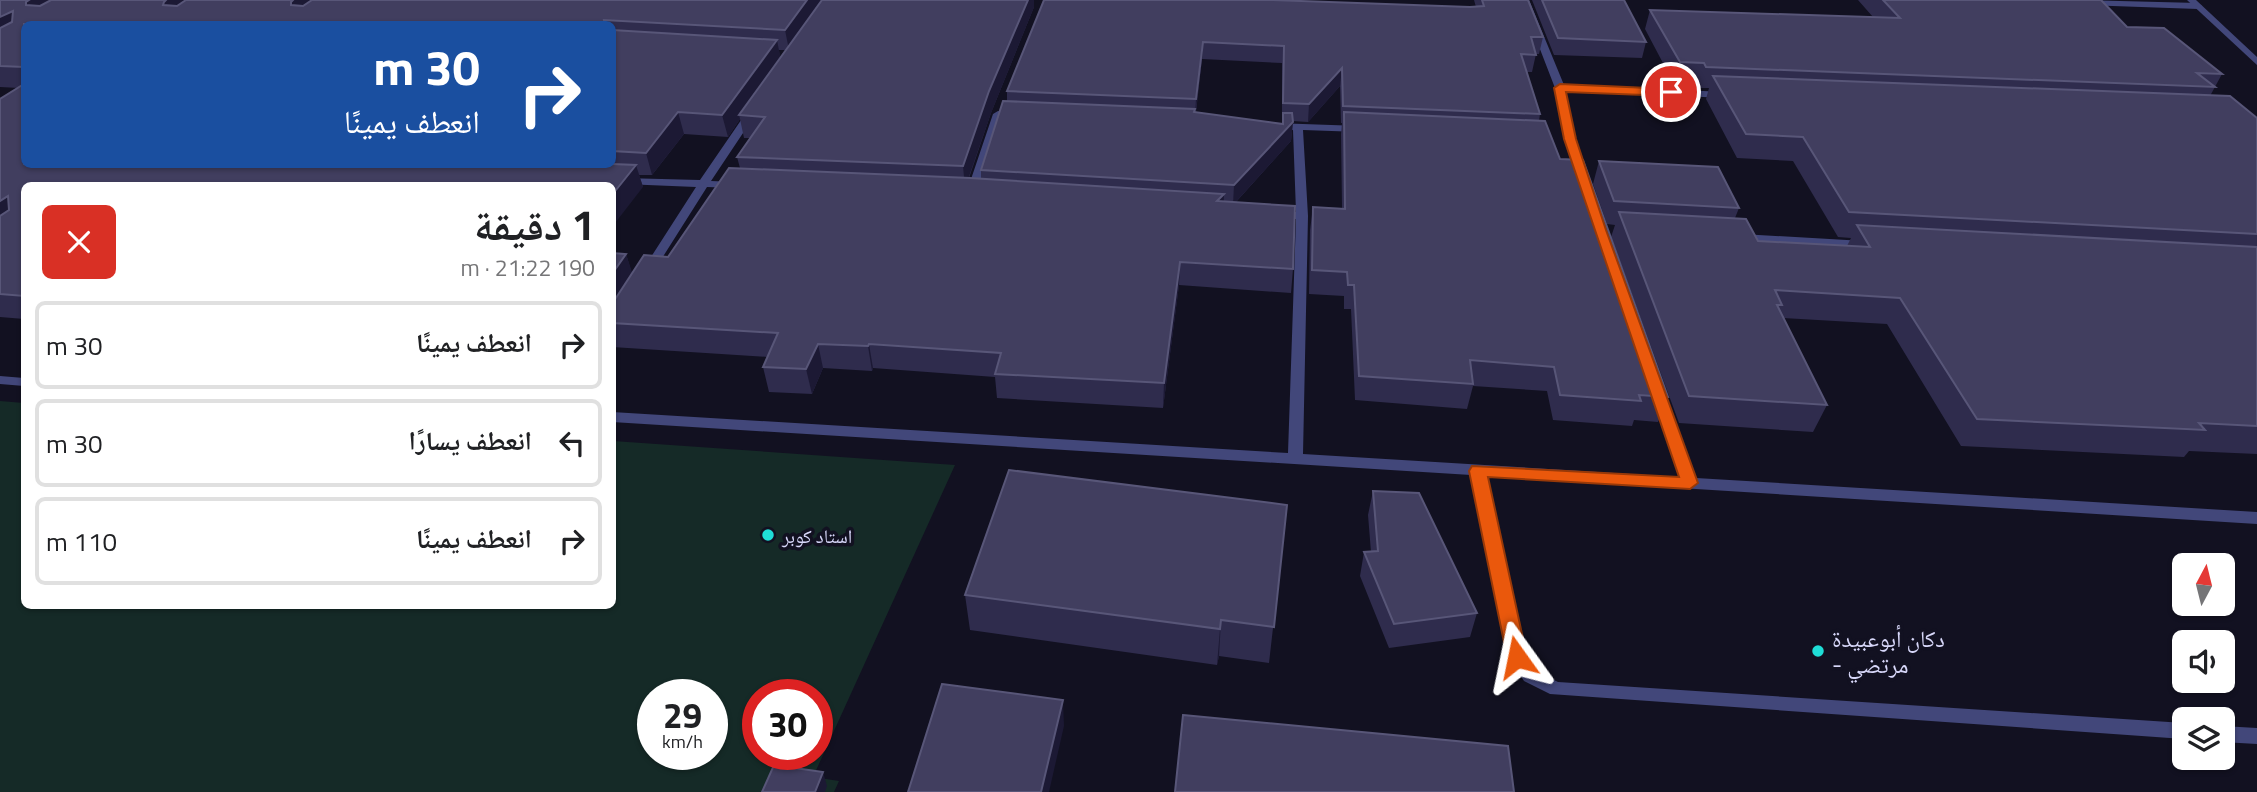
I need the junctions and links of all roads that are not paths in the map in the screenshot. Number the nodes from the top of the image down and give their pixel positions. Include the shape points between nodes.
1 (1525, 0) edge
2 (2079, 1) edge
3 (2194, 3) edge
4 (2257, 61) edge
5 (1560, 88) junction
6 (1741, 95) edge
7 (762, 99) edge
8 (1003, 102) edge
9 (998, 114) junction
10 (1026, 115) edge
11 (1258, 125) edge
12 (1298, 127) junction
13 (1366, 130) edge
14 (1556, 138) dead end
15 (1570, 139) junction
16 (606, 181) edge
17 (703, 184) junction
18 (743, 185) edge
19 (1587, 191) edge
20 (958, 194) edge
21 (972, 195) junction
22 (985, 196) edge
23 (1261, 214) edge
24 (1302, 216) junction
25 (1723, 237) edge
26 (1874, 246) edge
27 (641, 282) edge
28 (0, 380) edge
29 (21, 382) edge
30 (1654, 382) edge
31 (616, 417) edge
32 (1295, 459) junction
33 (1478, 471) junction
34 (1690, 483) junction
35 (2257, 518) edge
36 (2172, 730) edge
37 (2235, 735) edge
38 (2257, 736) edge

1 - 5 street
2 - 3 street
3 - 4 street
5 - 6 street
5 - 15 street
7 - 17 street
8 - 9 street
9 - 10 street
9 - 21 street
11 - 12 street
12 - 13 street
12 - 24 street
14 - 15 street
15 - 19 street
16 - 17 street
17 - 18 street
17 - 27 street
20 - 21 street
21 - 22 street
23 - 24 street
24 - 32 street
25 - 26 street
28 - 29 street
30 - 34 street
31 - 32 street
32 - 33 street
33 - 34 street
33 - 36 street via 1517,657 1530,676 1556,690
34 - 35 street
37 - 38 street

